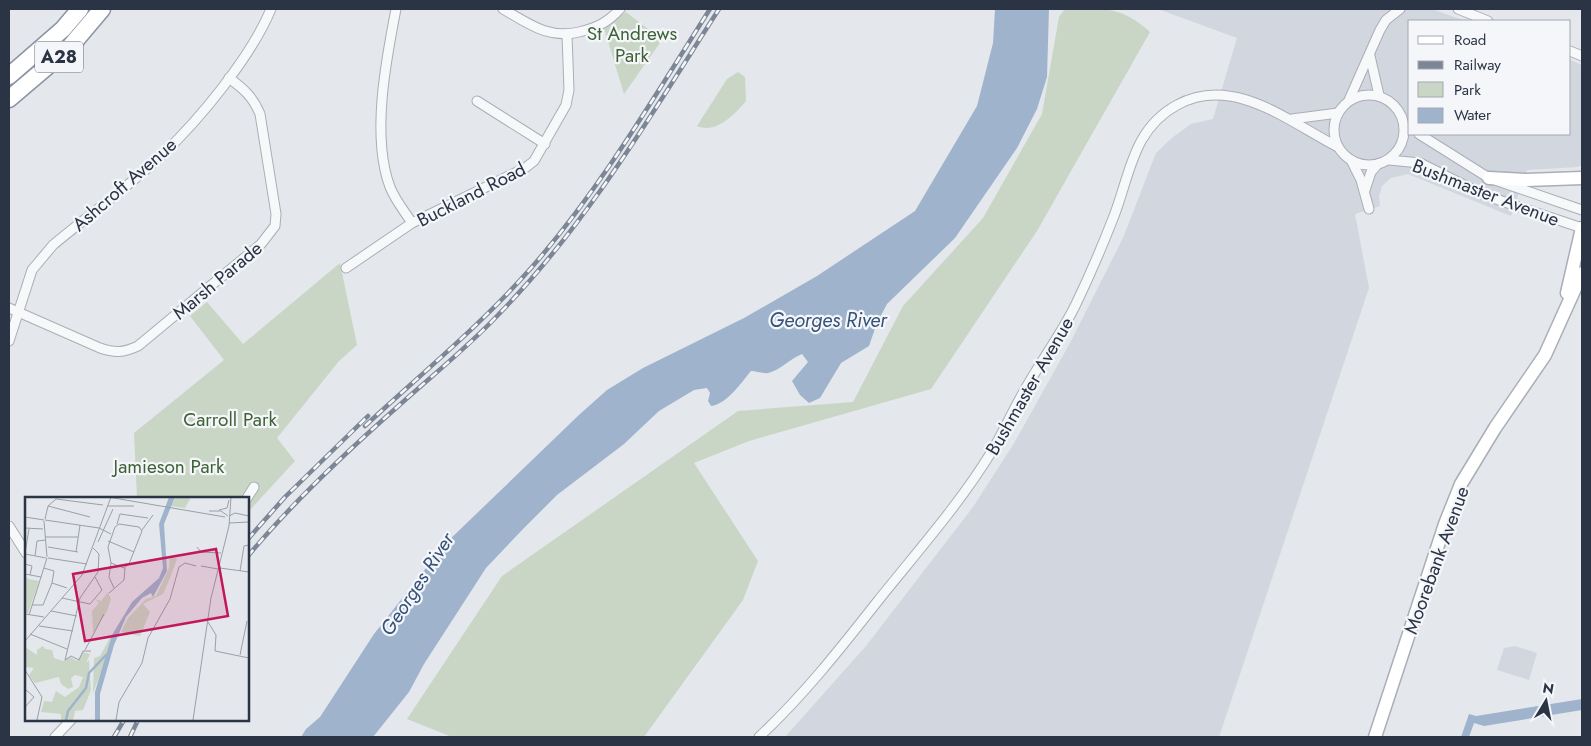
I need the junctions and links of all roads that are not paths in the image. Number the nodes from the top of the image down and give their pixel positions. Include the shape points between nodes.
1 (80, 9) edge
2 (102, 9) edge
3 (272, 9) edge
4 (396, 9) edge
5 (503, 9) edge
6 (620, 9) edge
7 (1400, 9) edge
8 (1458, 9) edge
9 (1486, 20) edge
10 (567, 35) junction
11 (1370, 56) junction
12 (9, 76) edge
13 (229, 78) junction
14 (1379, 95) junction
15 (9, 99) edge
16 (1349, 100) junction
17 (477, 101) dead end
18 (1338, 112) junction
19 (1292, 119) junction
20 (1406, 122) edge
21 (1421, 135) edge
22 (545, 144) junction
23 (1338, 147) junction
24 (1351, 160) junction
25 (1388, 160) junction
26 (1378, 164) junction
27 (1489, 178) junction
28 (1582, 178) edge
29 (1364, 192) junction
30 (1369, 209) dead end
31 (1582, 210) edge
32 (412, 223) junction
33 (1582, 228) edge
34 (346, 268) dead end
35 (1582, 273) edge
36 (9, 308) edge
37 (18, 312) junction
38 (1562, 314) junction
39 (9, 341) edge
40 (254, 487) dead end
41 (248, 497) edge
42 (9, 526) edge
43 (25, 551) edge
44 (70, 721) edge
45 (55, 737) edge
46 (759, 737) edge
47 (1375, 737) edge

1 - 12 highway, A28
2 - 15 highway, A28 via 69,48
3 - 13 street, Ashcroft Avenue
4 - 32 street via 381,102 383,154 391,189
5 - 10 street via 549,34
6 - 10 street via 604,24
7 - 11 street via 1386,20
8 - 9 street
10 - 22 street, Buckland Road via 569,90 566,105
11 - 14 street
11 - 16 street
13 - 37 street, Ashcroft Avenue via 161,156 40,259 32,270
13 - 37 street, Marsh Parade via 247,91 260,114 276,214 275,226 261,244 138,346 125,352 100,348
14 - 16 street via 1367,94
14 - 20 street via 1390,100
16 - 18 street
17 - 22 street
18 - 19 street
18 - 23 street via 1334,136
19 - 23 street, Bushmaster Avenue via 1311,134
19 - 46 street, Bushmaster Avenue via 1240,98 1207,95 1175,106 1148,129 1138,144 1113,220 1077,302 1023,391 992,451 960,498 818,676
20 - 25 street via 1403,142
21 - 27 street, Bushmaster Avenue
22 - 32 street, Buckland Road via 534,162 525,168
23 - 24 street
24 - 26 street via 1366,165
24 - 29 street
25 - 26 street
25 - 33 street, Bushmaster Avenue via 1420,163 1484,195
26 - 29 street via 1371,172
27 - 28 main road
27 - 31 street, Bushmaster Avenue
29 - 30 street
32 - 34 street, Buckland Road
33 - 38 main road, Moorebank Avenue
35 - 38 main road, Moorebank Avenue
36 - 37 street, Marsh Parade
37 - 39 street, Ashcroft Avenue
38 - 47 main road, Moorebank Avenue via 1545,355 1461,484
40 - 41 street
42 - 43 street
44 - 45 street

